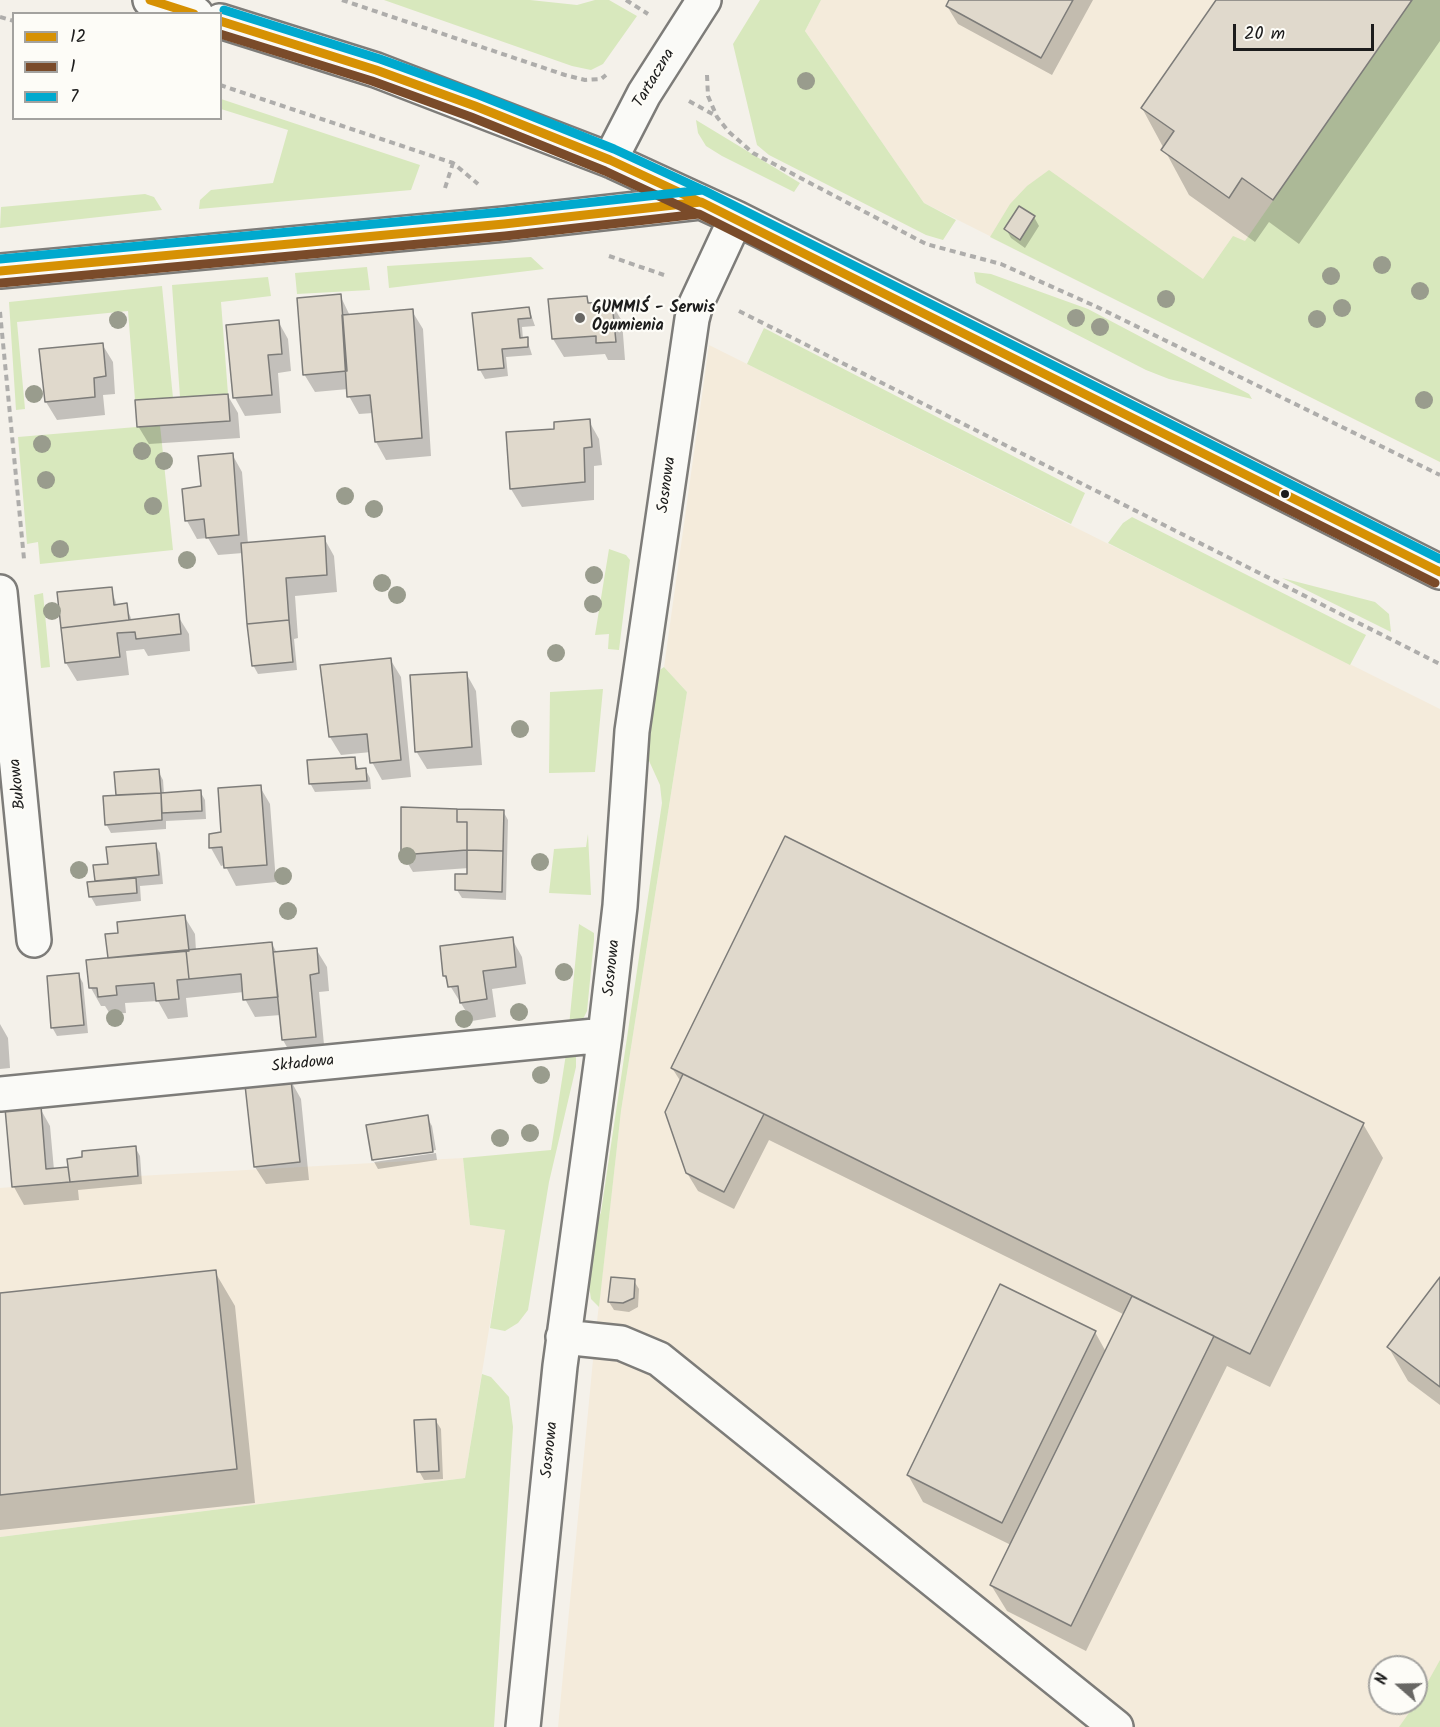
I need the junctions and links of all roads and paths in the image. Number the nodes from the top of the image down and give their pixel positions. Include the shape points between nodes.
1 (150, 0) edge
2 (342, 0) edge
3 (626, 0) edge
4 (704, 0) edge
5 (656, 8) dead end
6 (189, 12) edge
7 (651, 15) junction
8 (222, 22) edge
9 (644, 24) dead end
10 (709, 67) dead end
11 (610, 72) dead end
12 (222, 86) edge
13 (610, 160) junction
14 (453, 163) dead end
15 (701, 202) junction
16 (736, 218) junction
17 (606, 255) dead end
18 (0, 271) edge
19 (701, 292) junction
20 (1440, 475) edge
21 (1440, 572) edge
22 (0, 592) edge
23 (1440, 664) edge
24 (34, 940) dead end
25 (605, 1035) junction
26 (0, 1094) edge
27 (563, 1337) junction
28 (523, 1727) edge
29 (1116, 1727) edge

1 - 6 street
2 - 11 path via 565,75 601,79
3 - 7 path
4 - 13 street, Tartaczna via 644,94
5 - 7 path
7 - 9 path
8 - 13 street via 376,70
10 - 20 path via 708,96 717,117 753,153 926,244 1001,264 1085,301
12 - 14 path
13 - 15 street
15 - 16 street
15 - 18 street
16 - 19 street, Sosnowa
16 - 21 street
17 - 19 path
19 - 23 path
19 - 25 street, Sosnowa via 692,319 632,731 620,906
22 - 24 street, Bukowa
25 - 26 street, Składowa
25 - 27 street, Sosnowa
27 - 28 street, Sosnowa
27 - 29 street via 621,1343 659,1359

